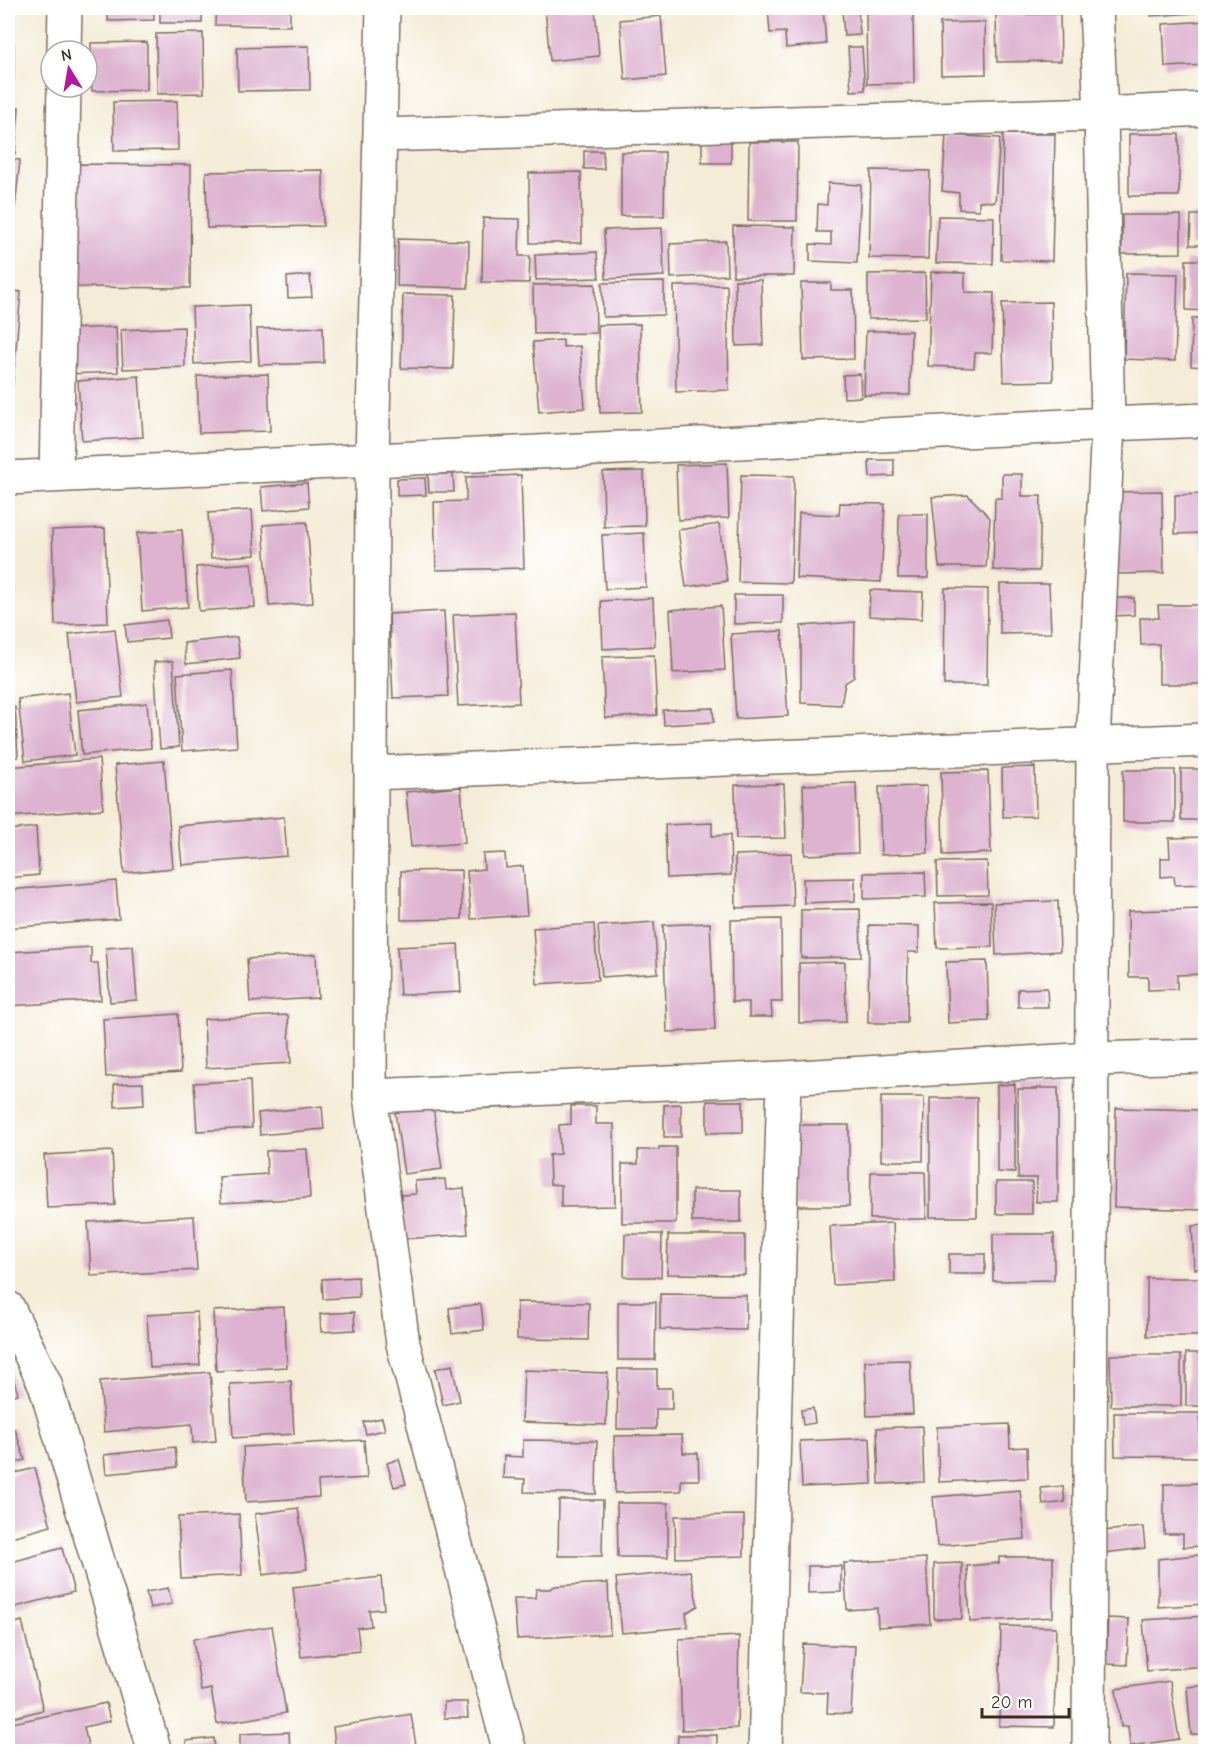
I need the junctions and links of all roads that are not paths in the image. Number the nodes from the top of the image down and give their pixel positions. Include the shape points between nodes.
1 (65, 8) edge
2 (383, 8) edge
3 (1096, 8) edge
4 (64, 39) edge
5 (64, 99) edge
6 (1206, 109) edge
7 (1101, 114) junction
8 (380, 135) junction
9 (1206, 420) edge
10 (1108, 424) junction
11 (372, 460) junction
12 (56, 476) junction
13 (8, 478) edge
14 (1206, 740) edge
15 (1093, 744) junction
16 (371, 773) junction
17 (1206, 1056) edge
18 (1092, 1059) junction
19 (784, 1078) junction
20 (370, 1096) junction
21 (8, 1308) edge
22 (155, 1752) edge
23 (510, 1752) edge
24 (765, 1752) edge
25 (1089, 1752) edge

1 - 4 street
2 - 8 street
3 - 7 street
5 - 12 street
6 - 7 street
7 - 8 street
7 - 10 street
8 - 11 street
9 - 10 street
10 - 11 street
10 - 15 street
11 - 12 street
11 - 16 street
12 - 13 street
14 - 15 street
15 - 16 street
15 - 18 street
16 - 20 street
17 - 18 street
18 - 19 street
18 - 25 street
19 - 20 street
19 - 24 street
20 - 23 street via 402,1344
21 - 22 street via 45,1384

